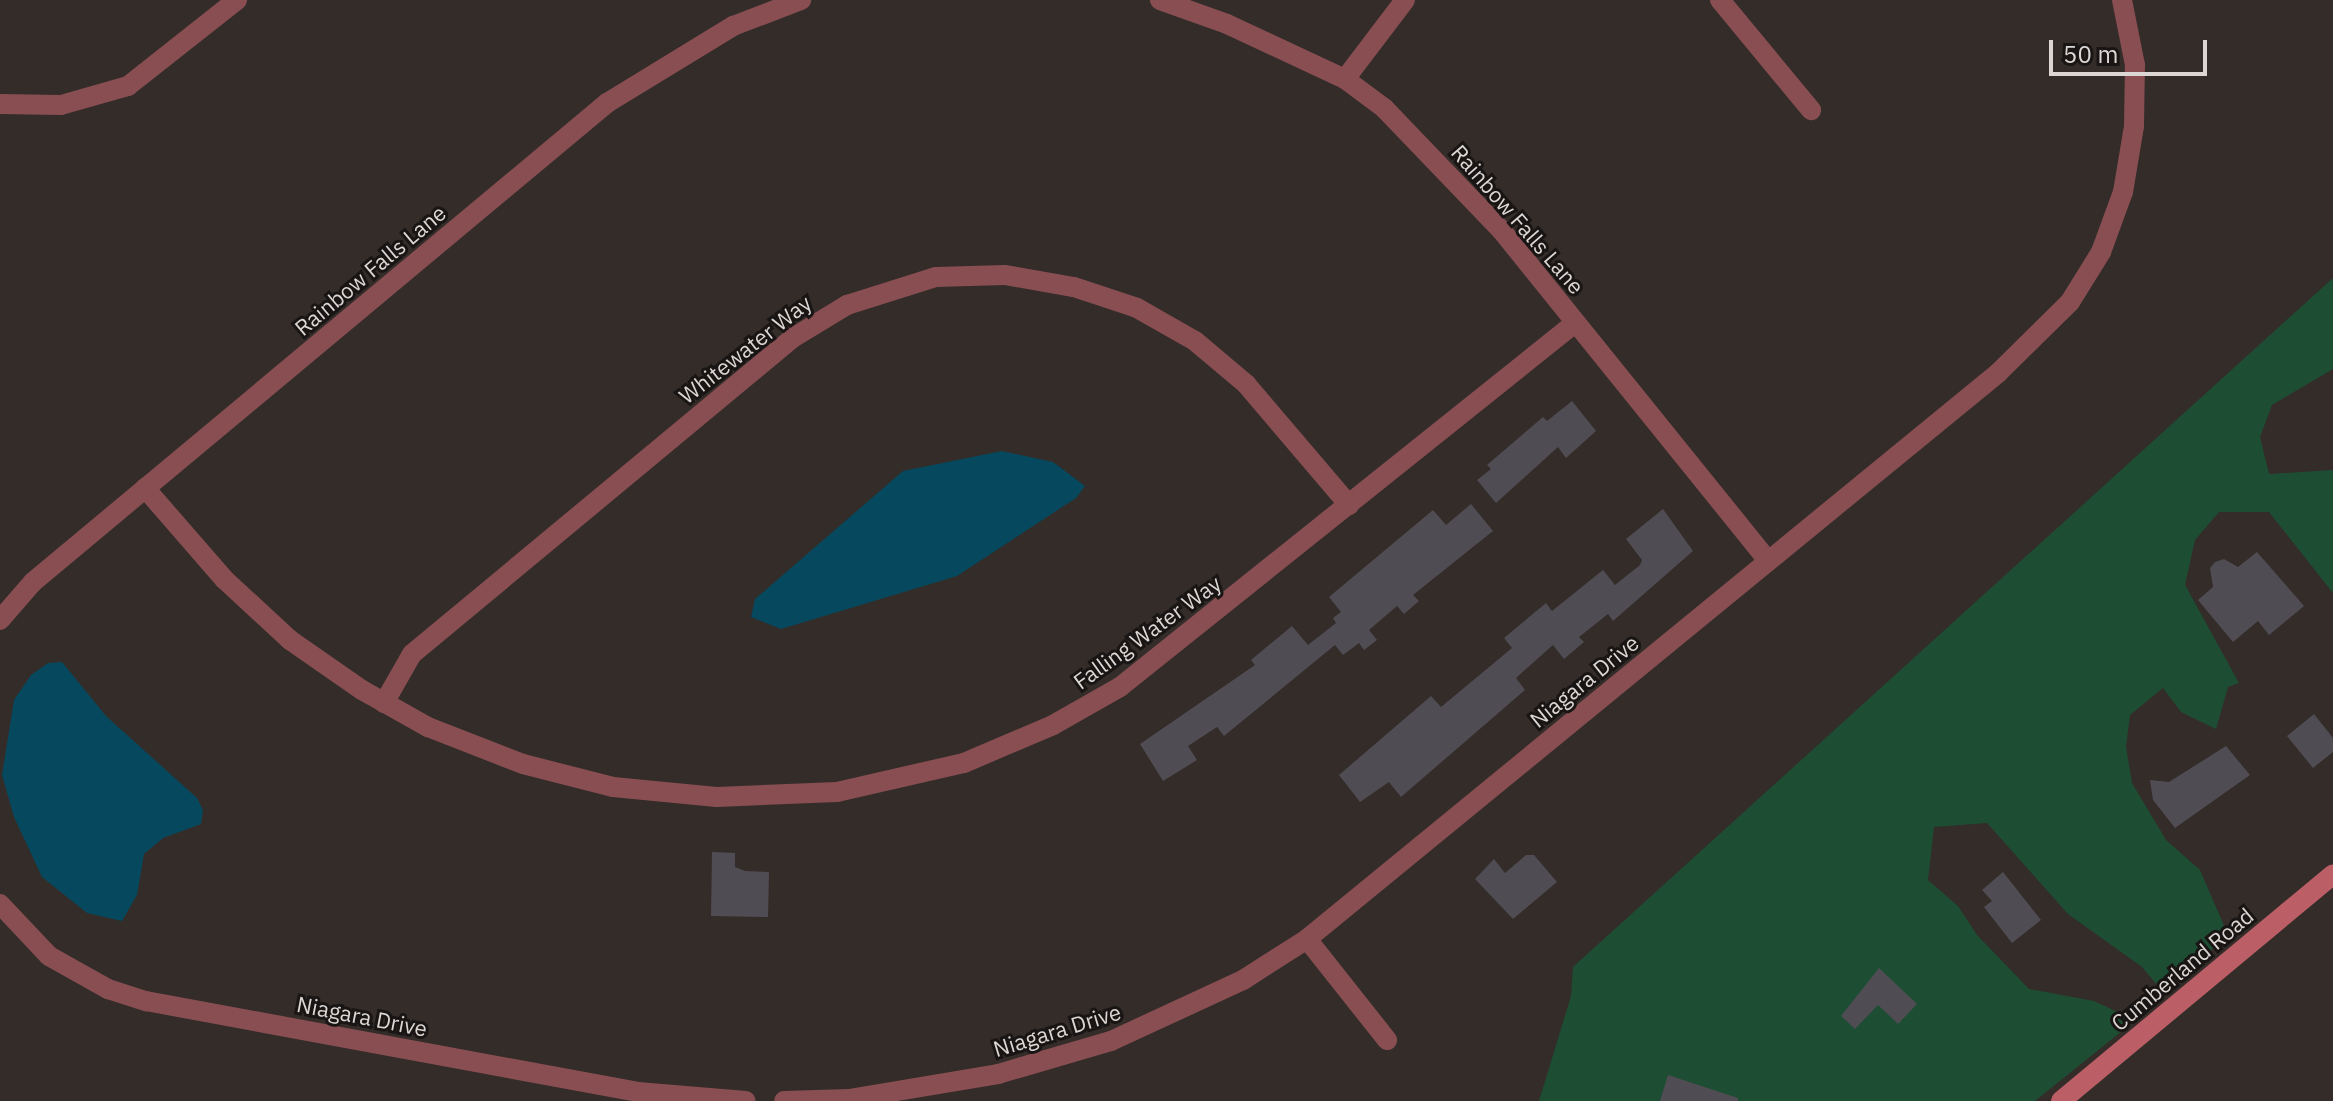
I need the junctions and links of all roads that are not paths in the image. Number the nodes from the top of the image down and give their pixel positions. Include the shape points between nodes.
1 (237, 0) edge
2 (801, 0) edge
3 (1160, 0) edge
4 (1405, 0) edge
5 (1720, 0) edge
6 (2122, 0) edge
7 (1345, 79) junction
8 (0, 104) edge
9 (1811, 110) dead end
10 (1575, 323) junction
11 (145, 488) junction
12 (1349, 505) junction
13 (1768, 561) junction
14 (0, 620) edge
15 (384, 703) junction
16 (2333, 874) edge
17 (0, 904) edge
18 (1307, 939) junction
19 (1387, 1040) dead end
20 (746, 1101) edge
21 (784, 1101) edge
22 (2061, 1101) edge

1 - 8 street via 128,86 61,105
2 - 11 street, Rainbow Falls Lane via 733,26 607,103
3 - 7 street, Rainbow Falls Lane via 1227,24
4 - 7 street
5 - 9 street
6 - 13 street, Niagara Drive via 2135,65 2130,165 2101,252 2070,302 1998,373
7 - 10 street, Rainbow Falls Lane via 1384,108 1445,169
10 - 12 street, Falling Water Way
10 - 13 street, Rainbow Falls Lane
11 - 14 street, Rainbow Falls Lane via 33,582
11 - 15 street, Falling Water Way via 254,609 326,667
12 - 15 street, Falling Water Way via 1120,687 1000,749 882,784 760,797 613,787 523,764 428,727
12 - 15 street, Whitewater Way via 1246,384 1195,341 1137,308 1074,287 1005,275 936,277 847,305 791,339 412,654
13 - 18 street, Niagara Drive
16 - 22 main road, Cumberland Road
17 - 20 street, Niagara Drive via 49,956 108,989 146,1001 638,1092
18 - 19 street
18 - 21 street, Niagara Drive via 1172,1017 1111,1041 951,1085 849,1099

